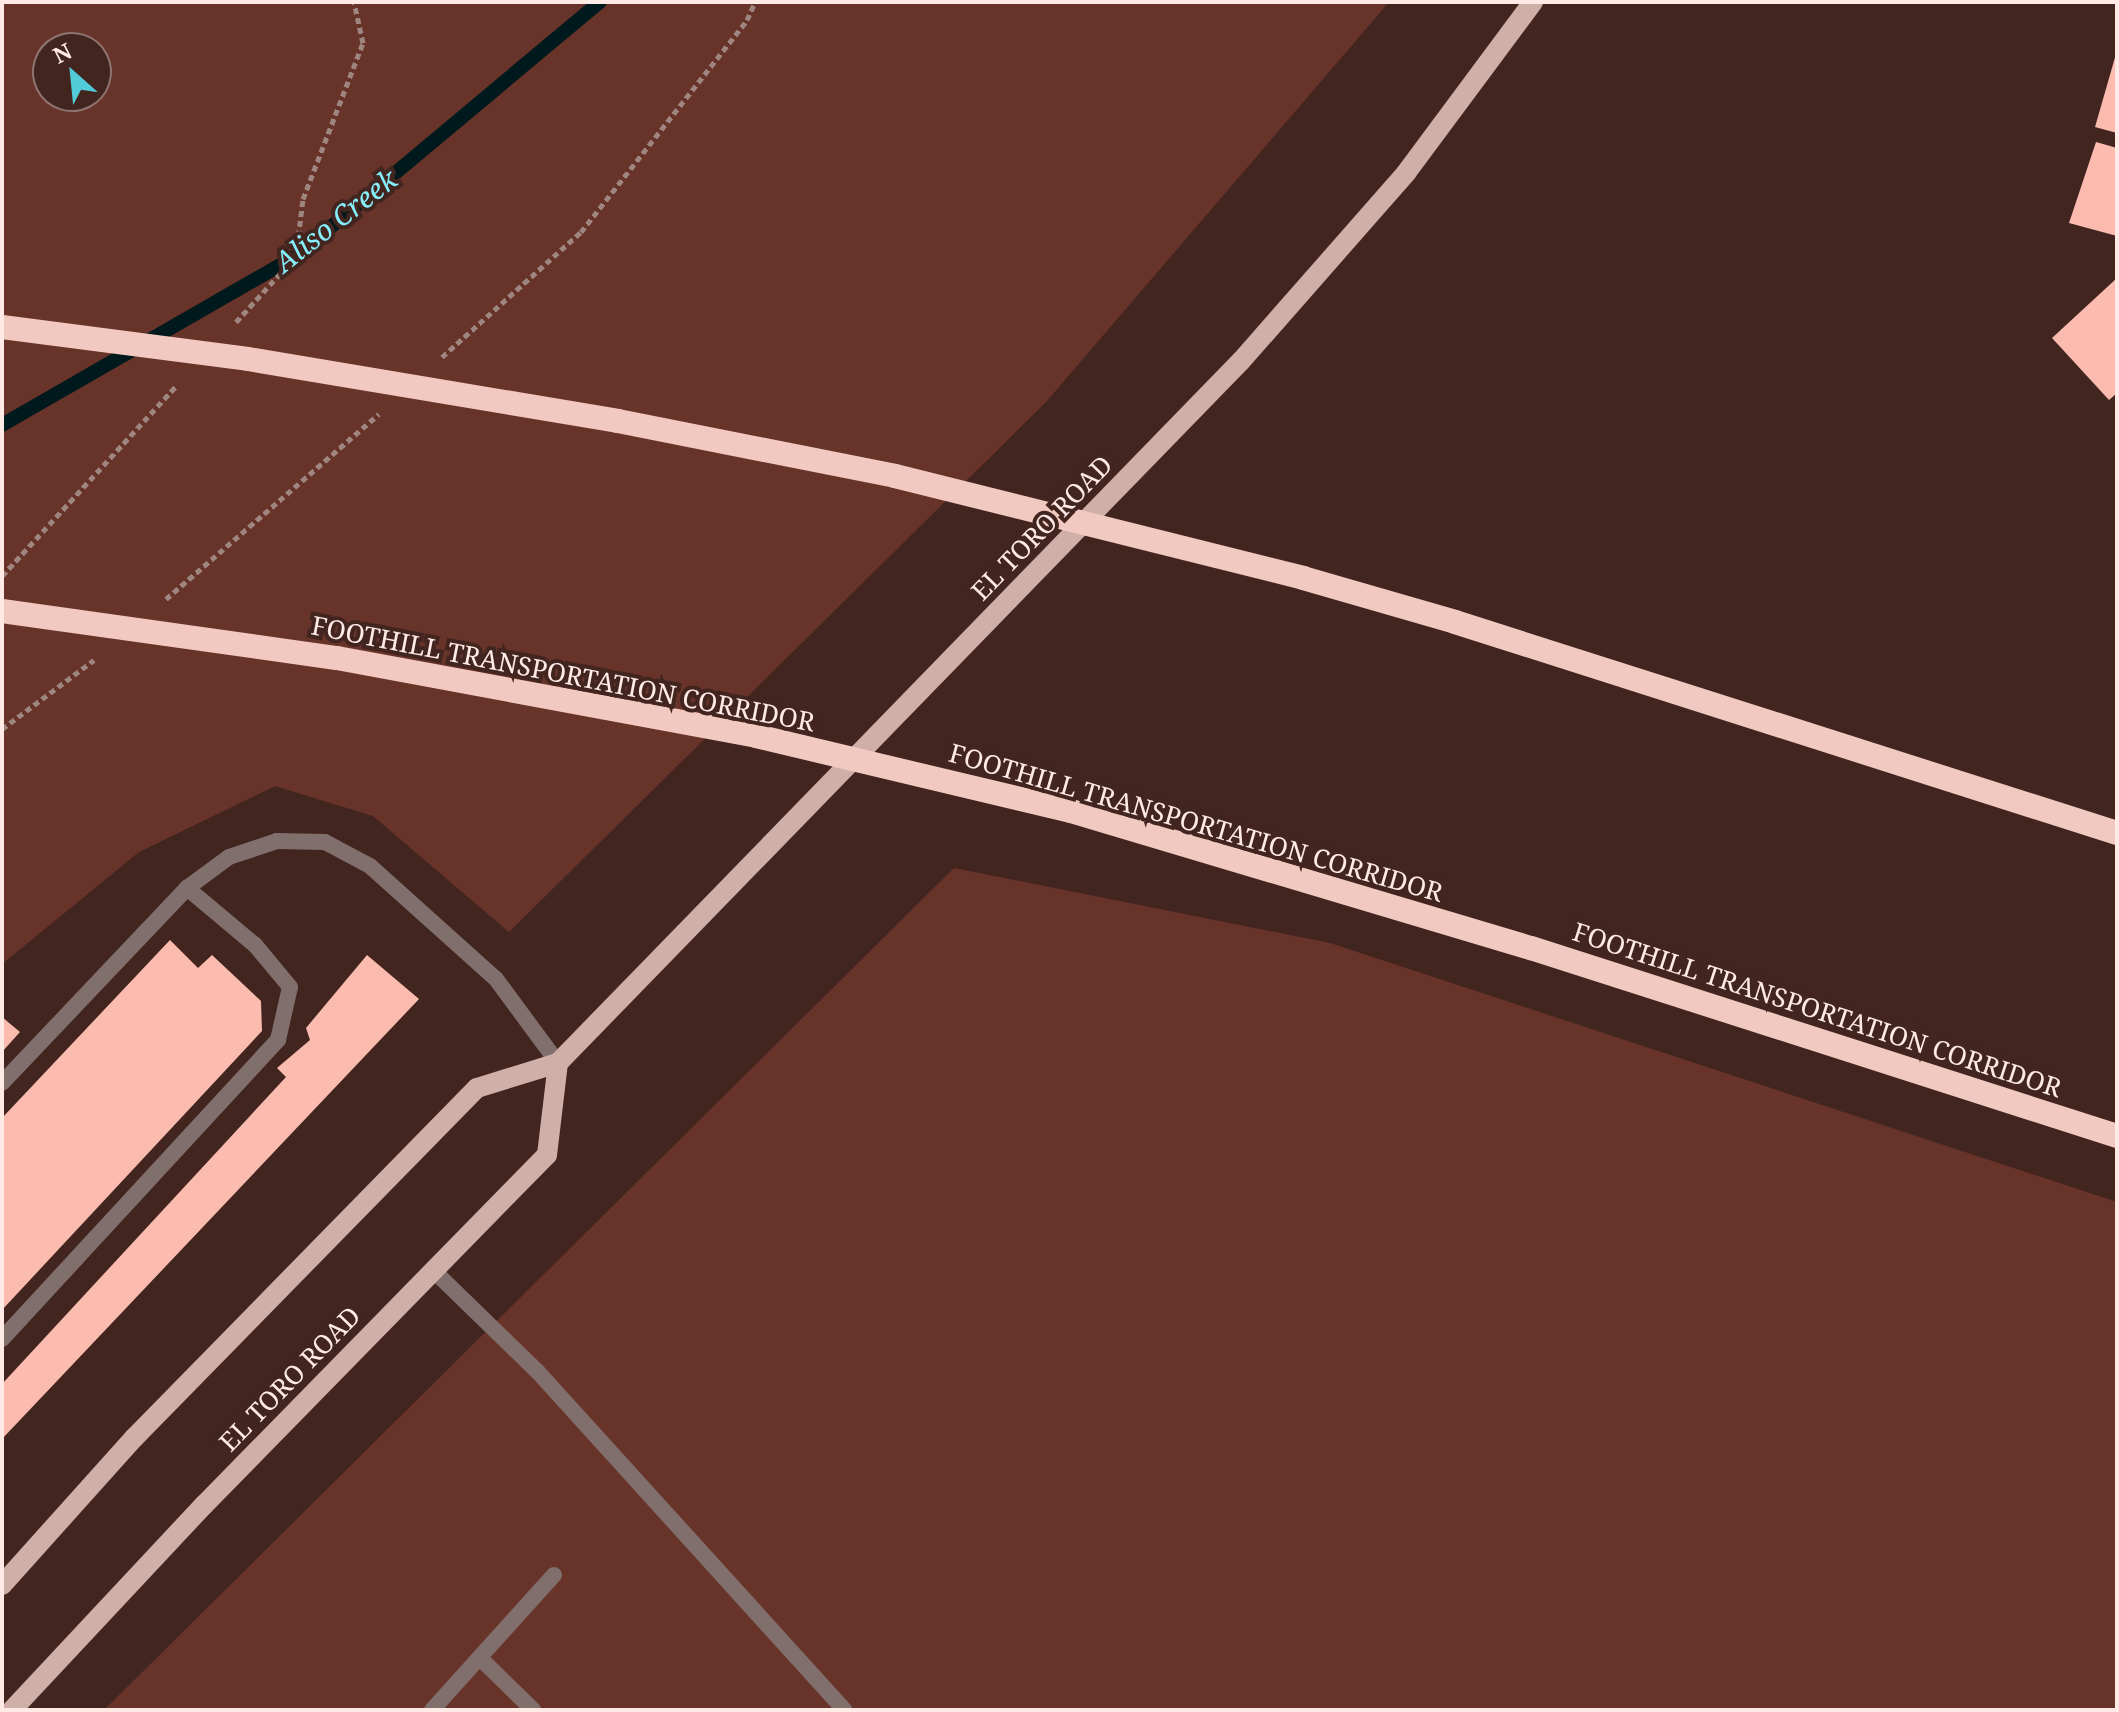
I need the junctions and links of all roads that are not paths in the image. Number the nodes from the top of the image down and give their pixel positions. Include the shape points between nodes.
1 (1533, 2) edge
2 (2, 327) edge
3 (2, 611) edge
4 (2117, 833) edge
5 (187, 888) junction
6 (558, 1063) junction
7 (2, 1083) edge
8 (2117, 1136) edge
9 (433, 1270) junction
10 (2, 1339) edge
11 (554, 1575) dead end
12 (2, 1585) edge
13 (481, 1659) junction
14 (12, 1710) edge
15 (432, 1710) edge
16 (533, 1710) edge
17 (844, 1710) edge

1 - 6 main road, EL TORO ROAD via 1406,173 1241,361
2 - 4 highway, bridge via 233,357 618,421 895,476 1303,578 1455,622
3 - 8 highway, FOOTHILL TRANSPORTATION CORRIDOR, bridge via 337,658 740,733 1071,811 1531,948
5 - 6 lane via 229,857 277,841 325,842 370,866 496,979
5 - 7 lane
5 - 10 lane via 255,945 290,987 278,1040
6 - 9 main road, EL TORO ROAD via 547,1155
6 - 12 main road, EL TORO ROAD via 477,1088 134,1438
9 - 14 main road, EL TORO ROAD
9 - 17 lane via 538,1372
11 - 13 lane
13 - 15 lane
13 - 16 lane

